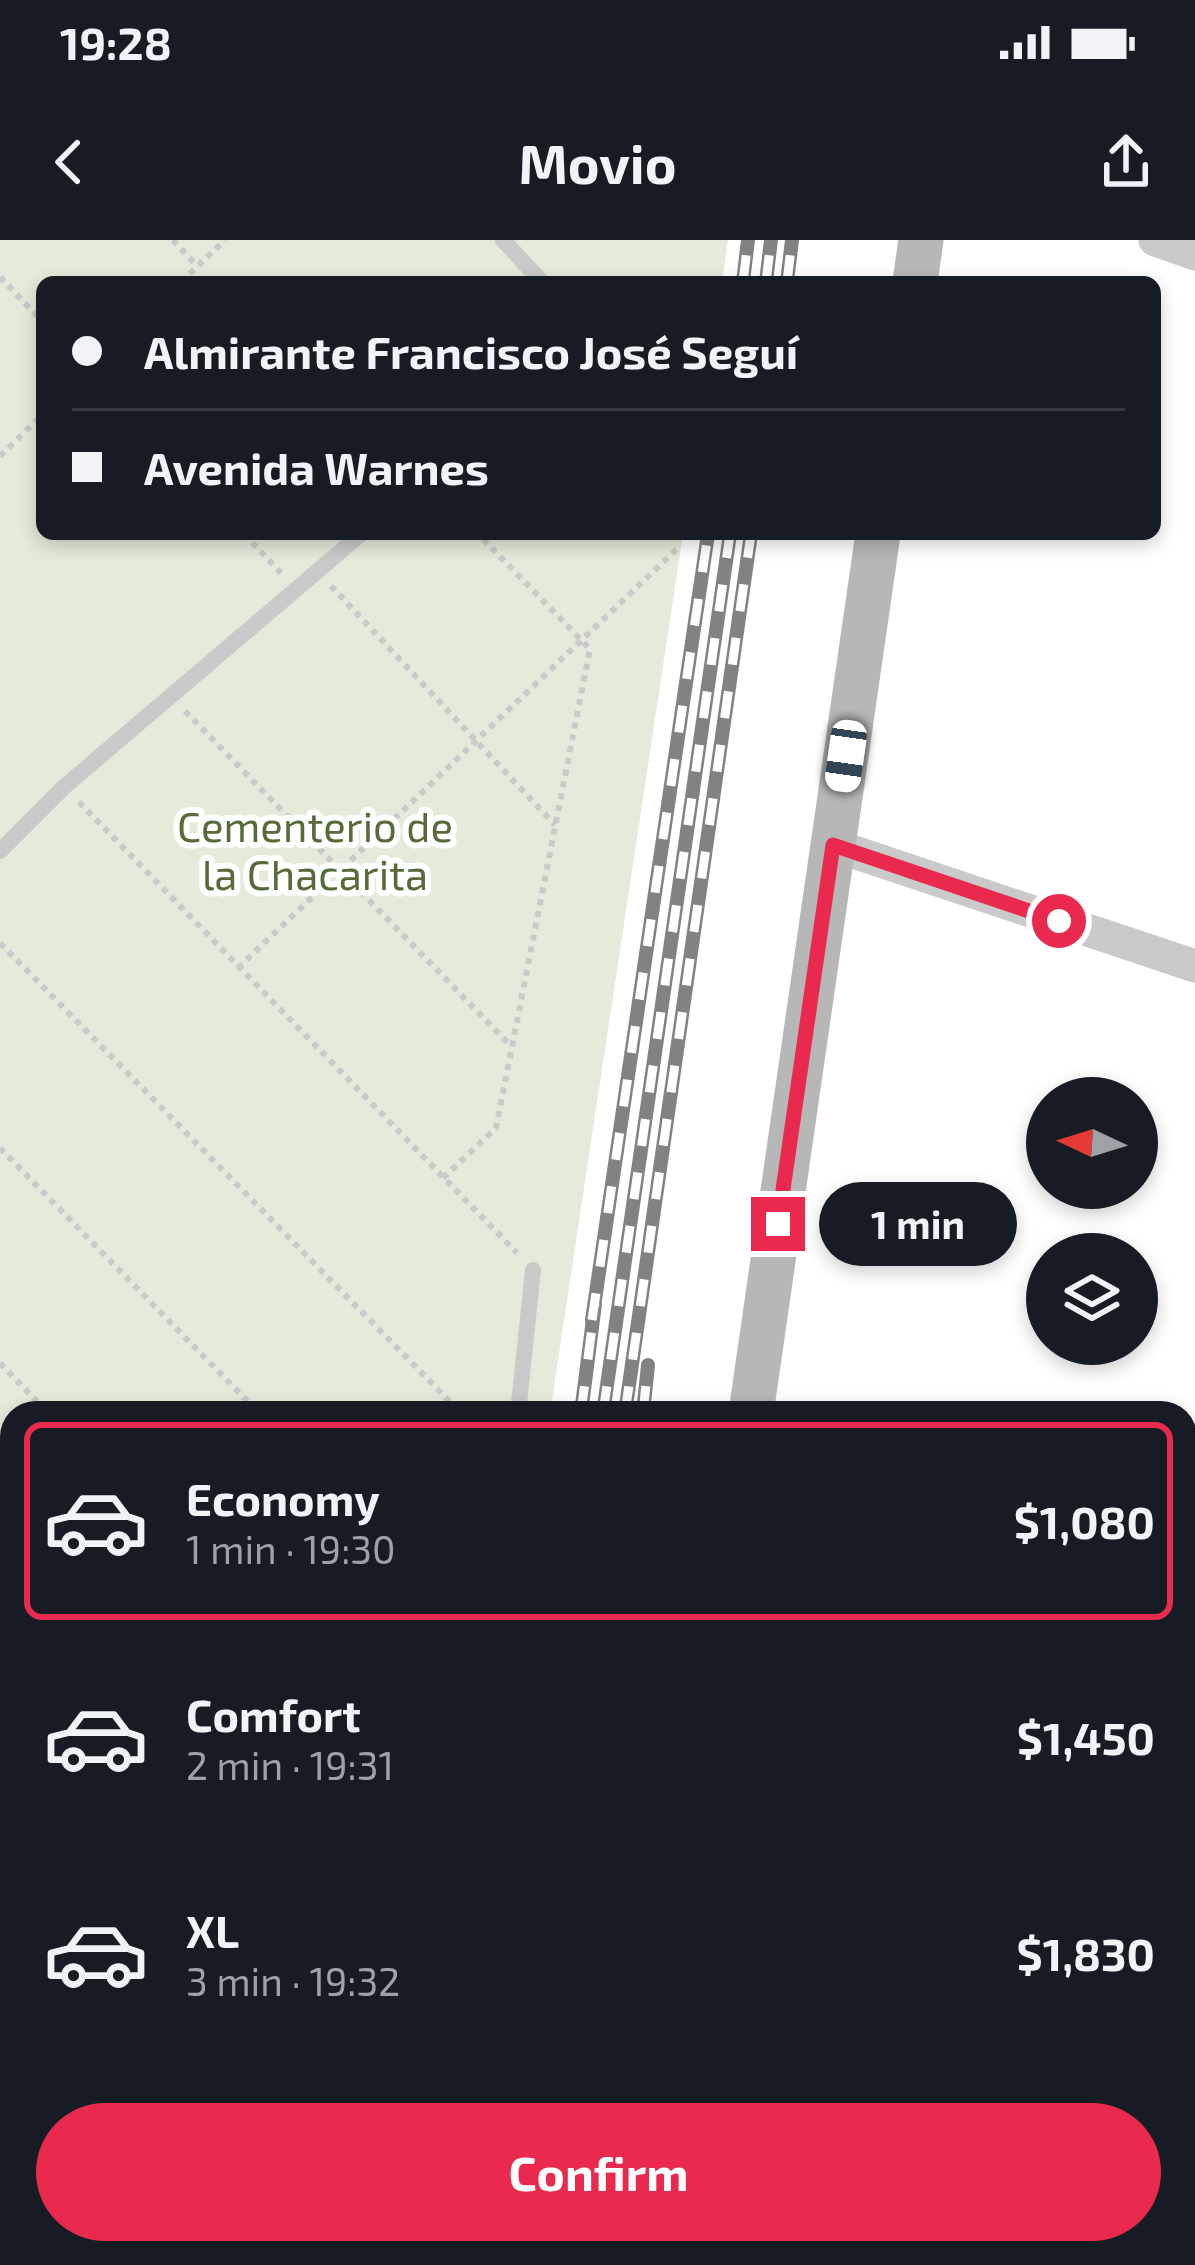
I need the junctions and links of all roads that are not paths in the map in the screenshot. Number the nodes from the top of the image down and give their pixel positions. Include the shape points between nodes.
1 (503, 240) edge
2 (921, 240) edge
3 (1155, 240) edge
4 (1195, 254) edge
5 (536, 276) edge
6 (916, 276) edge
7 (354, 540) edge
8 (877, 540) edge
9 (833, 845) junction
10 (0, 851) edge
11 (1195, 966) edge
12 (533, 1270) road end
13 (519, 1401) edge
14 (753, 1401) edge

1 - 5 lane
2 - 6 main road
3 - 4 street
7 - 10 lane
8 - 9 main road
9 - 11 street
9 - 14 main road
12 - 13 lane

